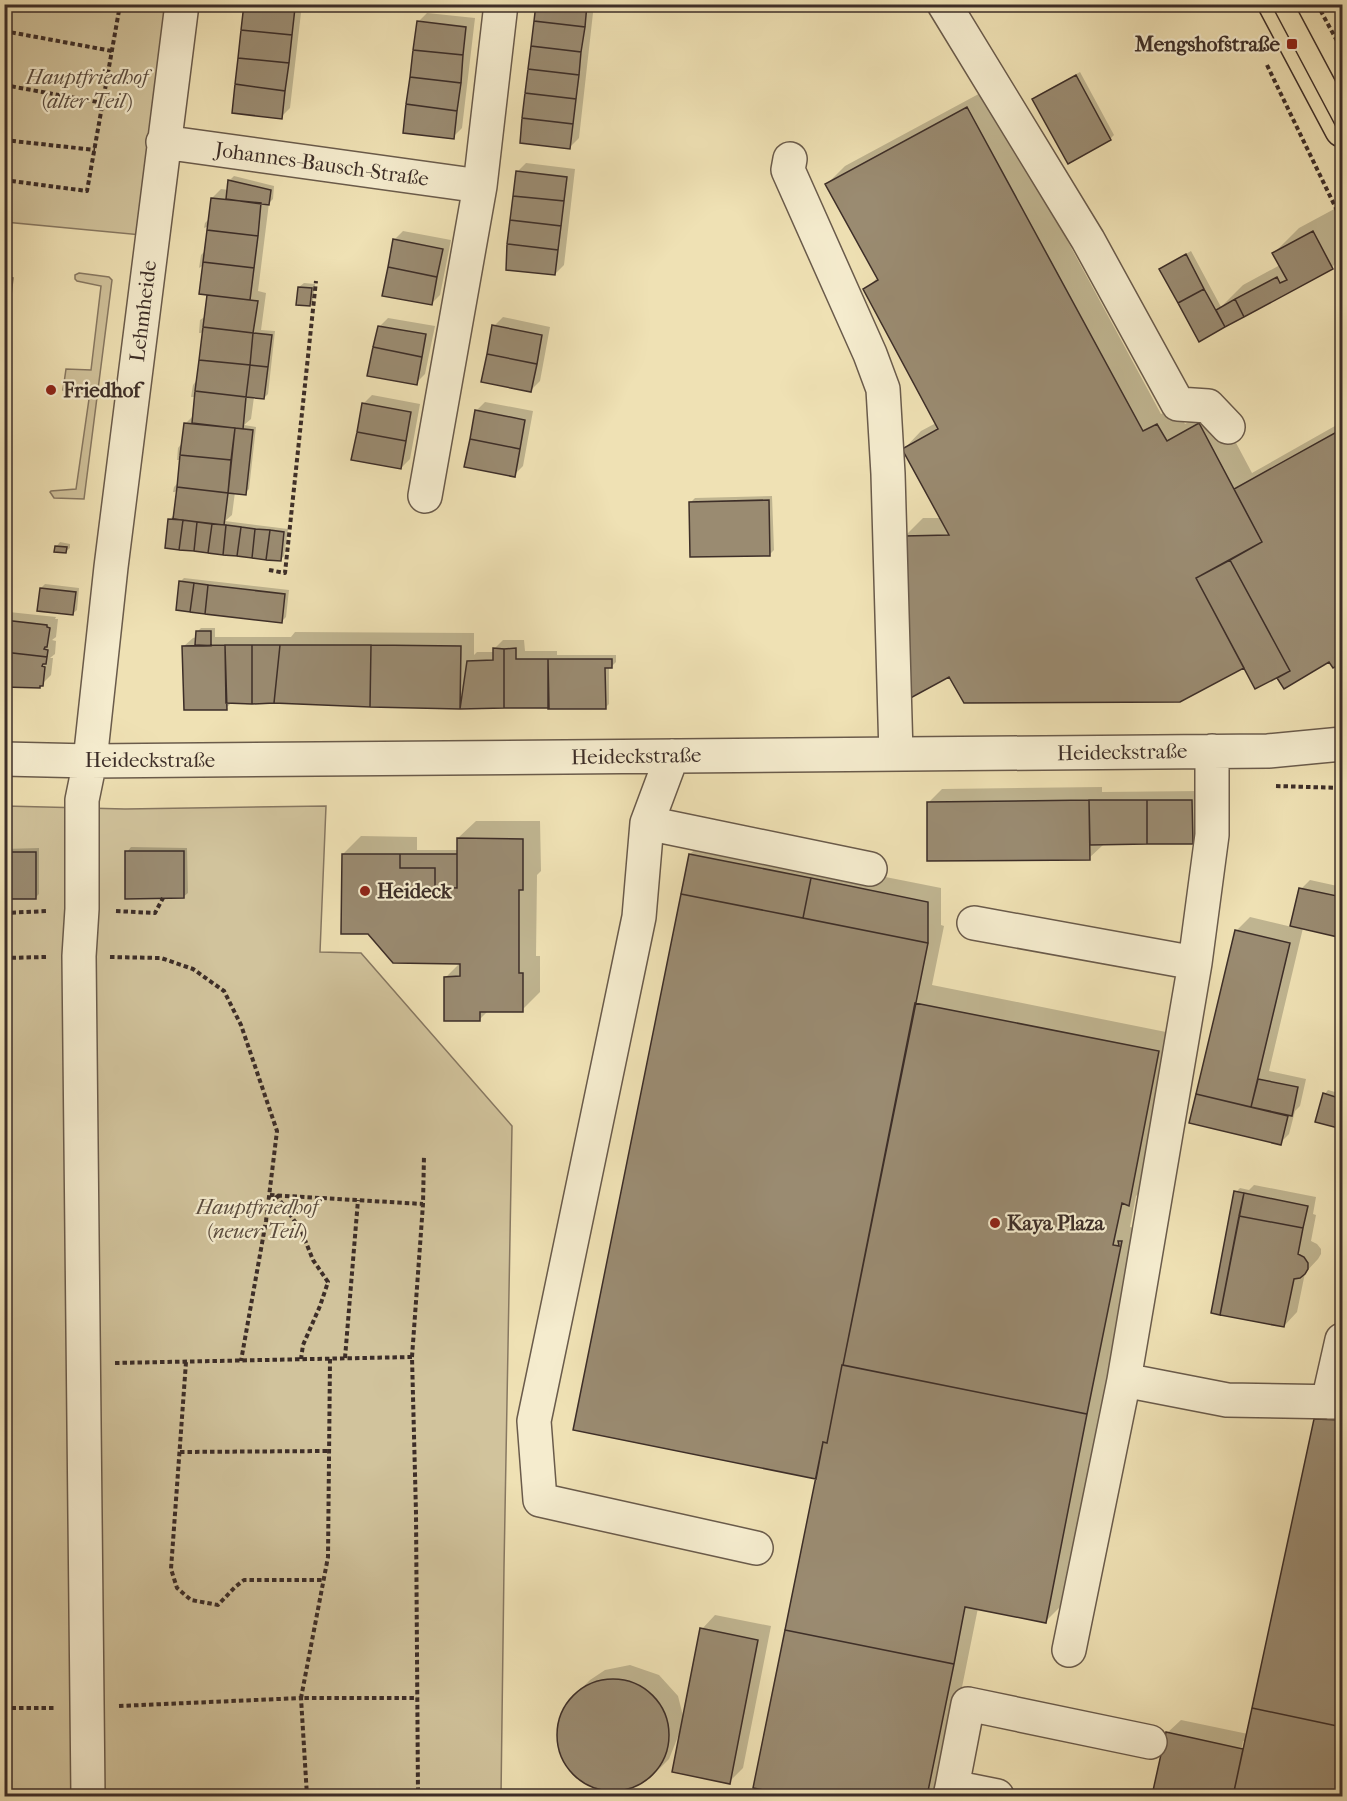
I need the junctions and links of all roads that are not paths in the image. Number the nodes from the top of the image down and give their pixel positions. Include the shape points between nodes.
1 (182, 4) edge
2 (501, 4) edge
3 (944, 4) edge
4 (1275, 4) edge
5 (1342, 130) edge
6 (163, 142) junction
7 (790, 159) dead end
8 (480, 186) junction
9 (1228, 427) dead end
10 (425, 496) dead end
11 (1342, 744) edge
12 (1212, 751) junction
13 (1268, 751) junction
14 (896, 754) junction
15 (672, 756) junction
16 (4, 759) edge
17 (1342, 760) edge
18 (90, 761) junction
19 (647, 823) junction
20 (870, 868) dead end
21 (974, 923) dead end
22 (1195, 963) junction
23 (1342, 1340) edge
24 (1124, 1380) junction
25 (1335, 1402) edge
26 (756, 1548) dead end
27 (1068, 1650) dead end
28 (1150, 1742) dead end
29 (951, 1792) edge
30 (88, 1797) edge
31 (997, 1797) edge

1 - 6 street, Lehmheide
2 - 8 street
3 - 9 street via 1088,240 1178,404 1208,406
4 - 5 main road
6 - 8 street, Johannes-Bausch-Straße
6 - 18 street, Lehmheide
7 - 14 street via 788,170 883,389
8 - 10 street
11 - 13 street, Heideckstraße
12 - 13 street, Heideckstraße
12 - 14 street, Heideckstraße
12 - 22 street via 1212,835
13 - 17 street, Heideckstraße
14 - 15 street, Heideckstraße
15 - 18 street, Heideckstraße
15 - 19 street
16 - 18 street, Heideckstraße
18 - 30 street, Lehmheide via 82,800 80,956
19 - 20 street
19 - 26 street via 639,916 534,1421 540,1500
21 - 22 street
22 - 24 street
23 - 25 street
24 - 25 street via 1227,1400
24 - 27 street
28 - 29 street via 968,1704
29 - 31 street

